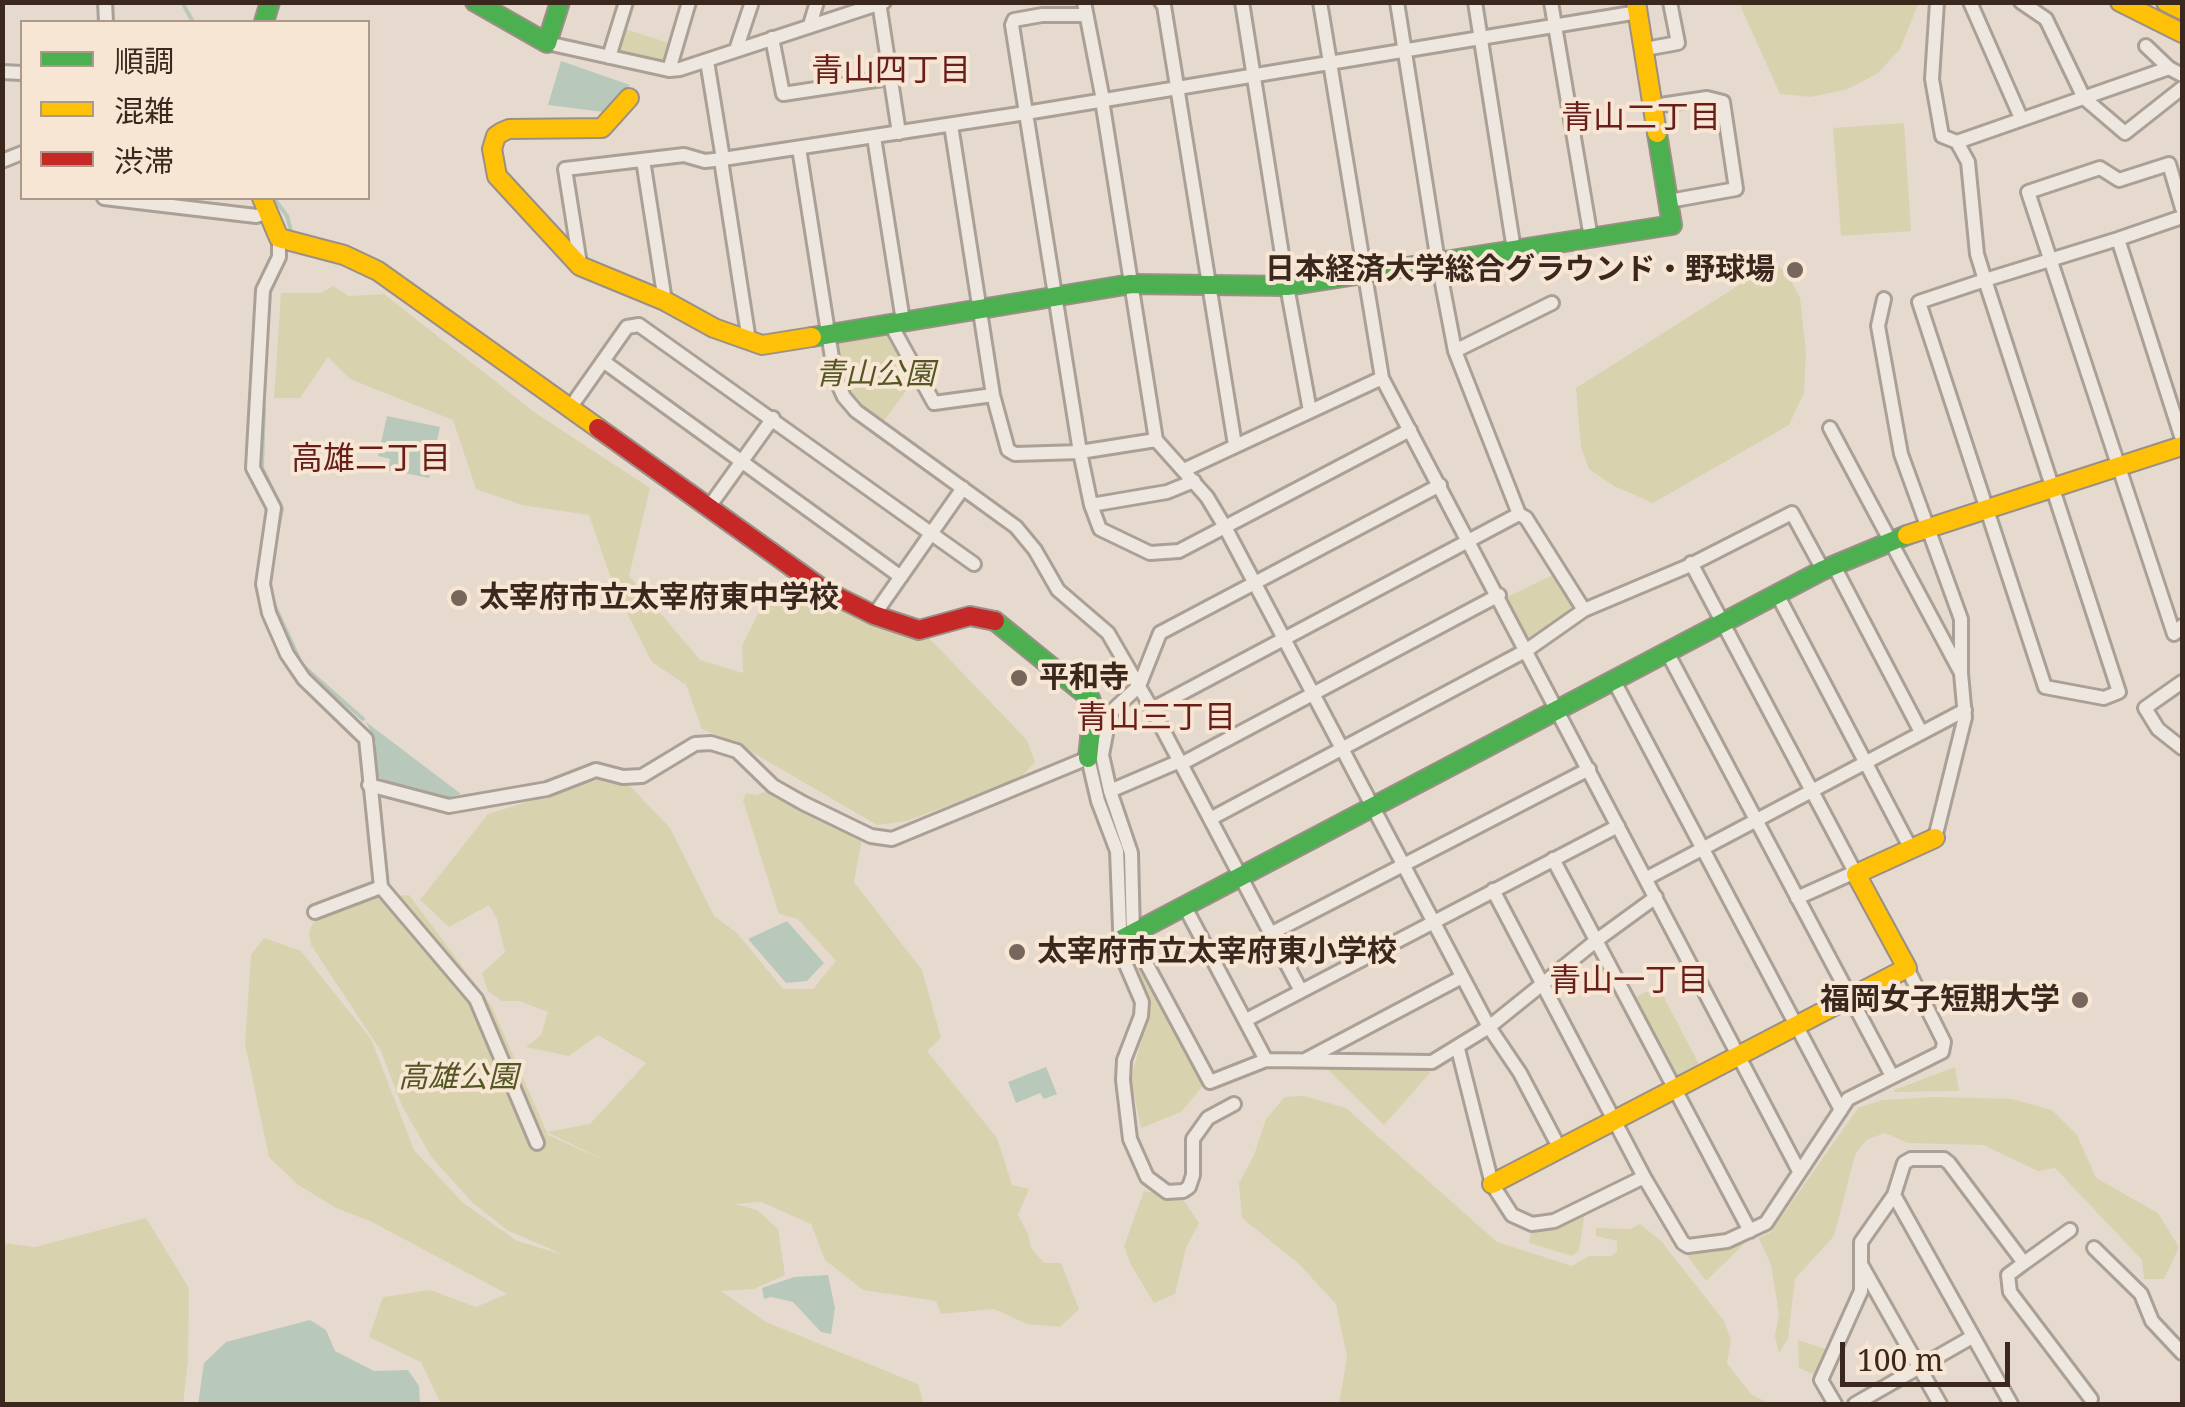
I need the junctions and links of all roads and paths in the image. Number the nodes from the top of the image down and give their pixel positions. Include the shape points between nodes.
1 (475, 2) edge
2 (560, 2) edge
3 (626, 2) edge
4 (689, 2) edge
5 (752, 2) edge
6 (817, 2) edge
7 (1161, 2) edge
8 (1242, 2) edge
9 (1320, 2) edge
10 (1398, 2) edge
11 (1476, 2) edge
12 (1551, 2) edge
13 (1670, 2) edge
14 (1938, 2) edge
15 (1970, 2) edge
16 (2020, 2) edge
17 (2120, 2) edge
18 (2166, 2) edge
19 (881, 3) edge
20 (1637, 7) edge
21 (1085, 8) edge
22 (2182, 10) edge
23 (810, 25) junction
24 (1555, 27) junction
25 (2182, 33) edge
26 (772, 38) junction
27 (1482, 39) junction
28 (547, 43) junction
29 (2146, 46) dead end
30 (1645, 49) junction
31 (736, 50) junction
32 (1406, 52) junction
33 (609, 57) junction
34 (708, 61) junction
35 (1329, 63) junction
36 (2169, 68) junction
37 (668, 70) junction
38 (1253, 75) junction
39 (2182, 75) edge
40 (889, 78) junction
41 (1178, 87) junction
42 (2182, 88) edge
43 (629, 98) dead end
44 (2084, 98) junction
45 (1103, 100) junction
46 (1654, 106) junction
47 (1026, 113) junction
48 (2021, 118) junction
49 (951, 125) junction
50 (898, 133) junction
51 (874, 137) junction
52 (1957, 142) junction
53 (799, 148) junction
54 (643, 160) junction
55 (722, 160) junction
56 (121, 200) edge
57 (1669, 201) junction
58 (264, 205) edge
59 (2182, 208) edge
60 (2182, 217) edge
61 (279, 238) junction
62 (1591, 238) junction
63 (2118, 239) junction
64 (1514, 250) junction
65 (2051, 260) junction
66 (1438, 262) junction
67 (580, 266) junction
68 (1364, 274) junction
69 (1985, 280) junction
70 (1131, 284) junction
71 (1208, 285) junction
72 (1287, 286) junction
73 (1057, 296) junction
74 (1884, 299) dead end
75 (665, 301) junction
76 (1552, 304) dead end
77 (980, 309) junction
78 (896, 322) junction
79 (828, 334) junction
80 (749, 341) junction
81 (1456, 351) junction
82 (603, 361) junction
83 (1382, 378) junction
84 (993, 395) junction
85 (570, 408) junction
86 (1310, 411) junction
87 (773, 418) junction
88 (1830, 428) dead end
89 (1410, 430) junction
90 (1156, 440) junction
91 (2182, 442) edge
92 (1235, 444) junction
93 (1080, 452) junction
94 (742, 463) junction
95 (2119, 467) junction
96 (1189, 476) junction
97 (1440, 485) junction
98 (963, 488) junction
99 (2052, 488) junction
100 (1091, 505) junction
101 (708, 507) junction
102 (1987, 509) junction
103 (1519, 514) junction
104 (1927, 527) junction
105 (1225, 528) junction
106 (930, 534) junction
107 (1468, 540) junction
108 (1890, 542) junction
109 (974, 564) dead end
110 (1691, 564) junction
111 (1828, 568) junction
112 (901, 577) junction
113 (1253, 582) junction
114 (1777, 594) junction
115 (1499, 595) junction
116 (1584, 610) junction
117 (874, 615) junction
118 (1723, 622) junction
119 (2182, 626) edge
120 (1284, 639) junction
121 (1526, 650) junction
122 (1668, 652) junction
123 (1961, 673) junction
124 (1614, 680) junction
125 (2182, 682) edge
126 (1140, 686) junction
127 (1313, 694) junction
128 (1152, 709) junction
129 (1557, 710) junction
130 (1965, 710) junction
131 (1922, 732) junction
132 (2182, 747) edge
133 (1342, 748) junction
134 (1088, 758) junction
135 (1866, 762) junction
136 (1180, 763) junction
137 (1589, 769) junction
138 (369, 786) junction
139 (1110, 791) junction
140 (1810, 792) junction
141 (1372, 808) junction
142 (1210, 819) junction
143 (1756, 821) junction
144 (1618, 826) junction
145 (1935, 838) joint
146 (1703, 848) junction
147 (1911, 849) junction
148 (1554, 859) junction
149 (1403, 866) junction
150 (1856, 873) junction
151 (1240, 878) junction
152 (1647, 878) junction
153 (381, 887) junction
154 (1493, 890) junction
155 (1656, 897) junction
156 (1797, 898) junction
157 (1185, 907) junction
158 (315, 912) dead end
159 (1432, 922) junction
160 (1270, 934) junction
161 (1128, 936) junction
162 (1596, 940) junction
163 (1907, 968) junction
164 (1462, 977) junction
165 (1542, 985) junction
166 (1301, 991) junction
167 (1850, 998) junction
168 (1246, 1020) junction
169 (1796, 1026) junction
170 (1489, 1027) junction
171 (1458, 1048) junction
172 (1740, 1056) junction
173 (1266, 1060) junction
174 (1302, 1062) junction
175 (1892, 1076) junction
176 (1674, 1090) junction
177 (1234, 1104) dead end
178 (1841, 1110) junction
179 (1615, 1122) junction
180 (537, 1142) dead end
181 (1560, 1149) junction
182 (1799, 1171) junction
183 (1644, 1177) junction
184 (1492, 1184) junction
185 (1894, 1195) junction
186 (1750, 1230) junction
187 (2070, 1230) dead end
188 (2094, 1248) dead end
189 (2024, 1263) junction
190 (1860, 1264) junction
191 (1972, 1337) junction
192 (2182, 1353) edge
193 (1919, 1367) junction
194 (2091, 1400) dead end
195 (1865, 1402) edge
196 (1835, 1404) edge
197 (1940, 1404) edge
198 (2010, 1404) edge

1 - 28 main road
2 - 28 main road
3 - 33 street
4 - 37 street
5 - 31 street
6 - 23 street
7 - 41 street
8 - 38 street
9 - 35 street
10 - 32 street
11 - 27 street
12 - 24 street
13 - 30 street via 1678,43
14 - 52 street via 1932,79 1942,136
15 - 48 street
16 - 44 street via 2046,20
17 - 25 main road
18 - 22 main road
19 - 23 street
19 - 40 street
20 - 24 street
20 - 30 main road
21 - 45 street
21 - 47 street via 1014,20
23 - 26 street
24 - 27 street
24 - 62 street
26 - 31 street
26 - 40 street via 783,94
27 - 32 street
27 - 64 street
28 - 33 street
29 - 36 street
30 - 46 main road
31 - 34 street
32 - 35 street
32 - 66 street
33 - 37 street
34 - 37 street
34 - 55 street
35 - 38 street
35 - 68 street
36 - 39 street
36 - 44 street
38 - 41 street
38 - 72 street
40 - 50 street
41 - 45 street
41 - 71 street
42 - 44 street via 2124,133
43 - 67 main road via 602,128 508,128 493,142 497,176
44 - 48 street
45 - 47 street
45 - 70 street
46 - 57 main road
46 - 57 street via 1724,102 1736,188
47 - 49 street
47 - 73 street
48 - 52 street
49 - 50 street
49 - 77 street
50 - 51 street
51 - 53 street
51 - 78 street
52 - 69 street via 1968,162
53 - 55 street
53 - 79 street
54 - 55 street
54 - 67 street via 565,169
54 - 75 street
55 - 80 street
56 - 58 street via 256,216
57 - 62 main road via 1672,226
58 - 61 main road
59 - 65 street via 2170,164 2119,180 2100,168 2028,192
60 - 63 street
61 - 85 main road via 378,271
61 - 138 street via 279,258 263,290 253,468 274,508 263,584 287,654 366,739
62 - 64 main road
63 - 65 street
63 - 91 street
64 - 66 main road
65 - 69 street
65 - 95 street
66 - 68 main road
66 - 81 street
67 - 75 main road
68 - 72 main road
68 - 83 street
69 - 99 street
69 - 102 street via 1919,302
70 - 71 main road
70 - 73 main road
70 - 90 street
71 - 72 main road
71 - 92 street
72 - 86 street
73 - 77 main road
73 - 93 street
74 - 104 street via 1878,326 1901,454
75 - 80 main road
76 - 81 street
77 - 78 main road
77 - 84 street
78 - 79 main road
78 - 84 street via 934,403
79 - 80 main road via 762,345
79 - 98 street via 834,378 849,404
81 - 103 street
82 - 85 street
82 - 87 street via 627,328 639,326
82 - 94 street
83 - 86 street
83 - 89 street
84 - 93 street via 1014,454
85 - 101 main road
86 - 92 street
87 - 94 street
87 - 106 street
88 - 108 street
89 - 97 street
89 - 105 street
90 - 93 street
90 - 96 street
91 - 95 main road
92 - 96 street
93 - 100 street
94 - 101 street
94 - 112 street
95 - 99 main road
95 - 119 street via 2174,634
96 - 100 street via 1167,492
96 - 105 street
97 - 107 street
97 - 113 street
98 - 106 street
98 - 126 street via 1026,536 1054,585 1108,633
99 - 102 main road
99 - 102 street via 2118,692 2104,698 2044,687
100 - 105 street via 1100,530 1150,553 1179,551
101 - 117 main road via 824,590
102 - 104 main road
103 - 107 street
103 - 116 street
104 - 108 main road
104 - 123 street via 1961,619
105 - 113 street
106 - 109 street
106 - 112 street
107 - 115 street
107 - 120 street
108 - 111 main road
108 - 123 street
110 - 111 street via 1792,513
110 - 116 street
110 - 118 street
111 - 114 main road
111 - 131 street
112 - 117 street
113 - 120 street
113 - 126 street via 1160,633
114 - 118 main road
114 - 135 street
115 - 121 street
115 - 127 street
116 - 121 street
117 - 134 main road via 924,631 970,616 994,620 1090,698
118 - 122 main road
118 - 140 street
120 - 127 street
120 - 128 street
121 - 129 street
121 - 133 street
122 - 124 main road
122 - 143 street
123 - 130 street
124 - 129 main road
124 - 146 street
125 - 132 street via 2145,708 2158,729
126 - 128 street
126 - 139 street via 1108,717 1102,762
127 - 133 street
127 - 136 street
128 - 136 street
129 - 137 street
129 - 141 main road
130 - 131 street
130 - 145 street
131 - 135 street
133 - 141 street
133 - 142 street
134 - 138 street via 886,839 803,803 737,752 710,742 642,776 596,770 547,788 449,806
134 - 161 street via 1116,850
135 - 140 street
135 - 147 street
136 - 139 street
136 - 142 street
137 - 144 street
137 - 149 street
138 - 153 street
139 - 161 street via 1131,852
140 - 143 street
140 - 150 street
141 - 149 street
141 - 151 main road
142 - 151 street
143 - 146 street
143 - 156 street
144 - 148 street
144 - 152 street
145 - 147 main road
146 - 152 street
146 - 169 street
147 - 150 main road
148 - 154 street
148 - 162 street
149 - 159 street
149 - 160 street
150 - 156 street
150 - 163 main road
151 - 157 main road
151 - 160 street
152 - 155 street
153 - 158 street
153 - 180 street via 476,999
154 - 159 street
154 - 165 street
155 - 162 street
155 - 172 street
156 - 167 street
157 - 161 main road
157 - 168 street
159 - 164 street
159 - 166 street
160 - 166 street
161 - 173 street via 1207,1081
161 - 177 street via 1121,953 1142,1002 1124,1060 1124,1088 1130,1139 1147,1177 1167,1192 1189,1187 1193,1140 1208,1118
162 - 165 street
162 - 176 street
163 - 167 main road
163 - 175 street via 1944,1042 1942,1052
164 - 170 street
164 - 174 street
165 - 170 street
165 - 179 street
166 - 168 street
167 - 169 main road
167 - 175 street
168 - 173 street
169 - 172 main road
169 - 178 street
170 - 171 street
170 - 181 street
171 - 174 street via 1420,1064
171 - 184 street
172 - 176 main road
172 - 182 street
173 - 174 street
175 - 178 street via 1848,1099
176 - 179 main road
176 - 186 street
178 - 182 street
179 - 181 main road
179 - 183 street
181 - 184 main road
182 - 186 street via 1766,1222
183 - 184 street via 1543,1224 1512,1216
183 - 186 street via 1685,1245 1727,1241
185 - 189 street via 1904,1163 1947,1161
185 - 190 street via 1861,1242
185 - 191 street
187 - 189 street
188 - 192 street via 2141,1294 2152,1321
189 - 194 street via 2008,1275 2010,1292
190 - 193 street
190 - 196 street via 1862,1291 1821,1380
191 - 193 street
191 - 198 street
193 - 195 street
193 - 197 street

